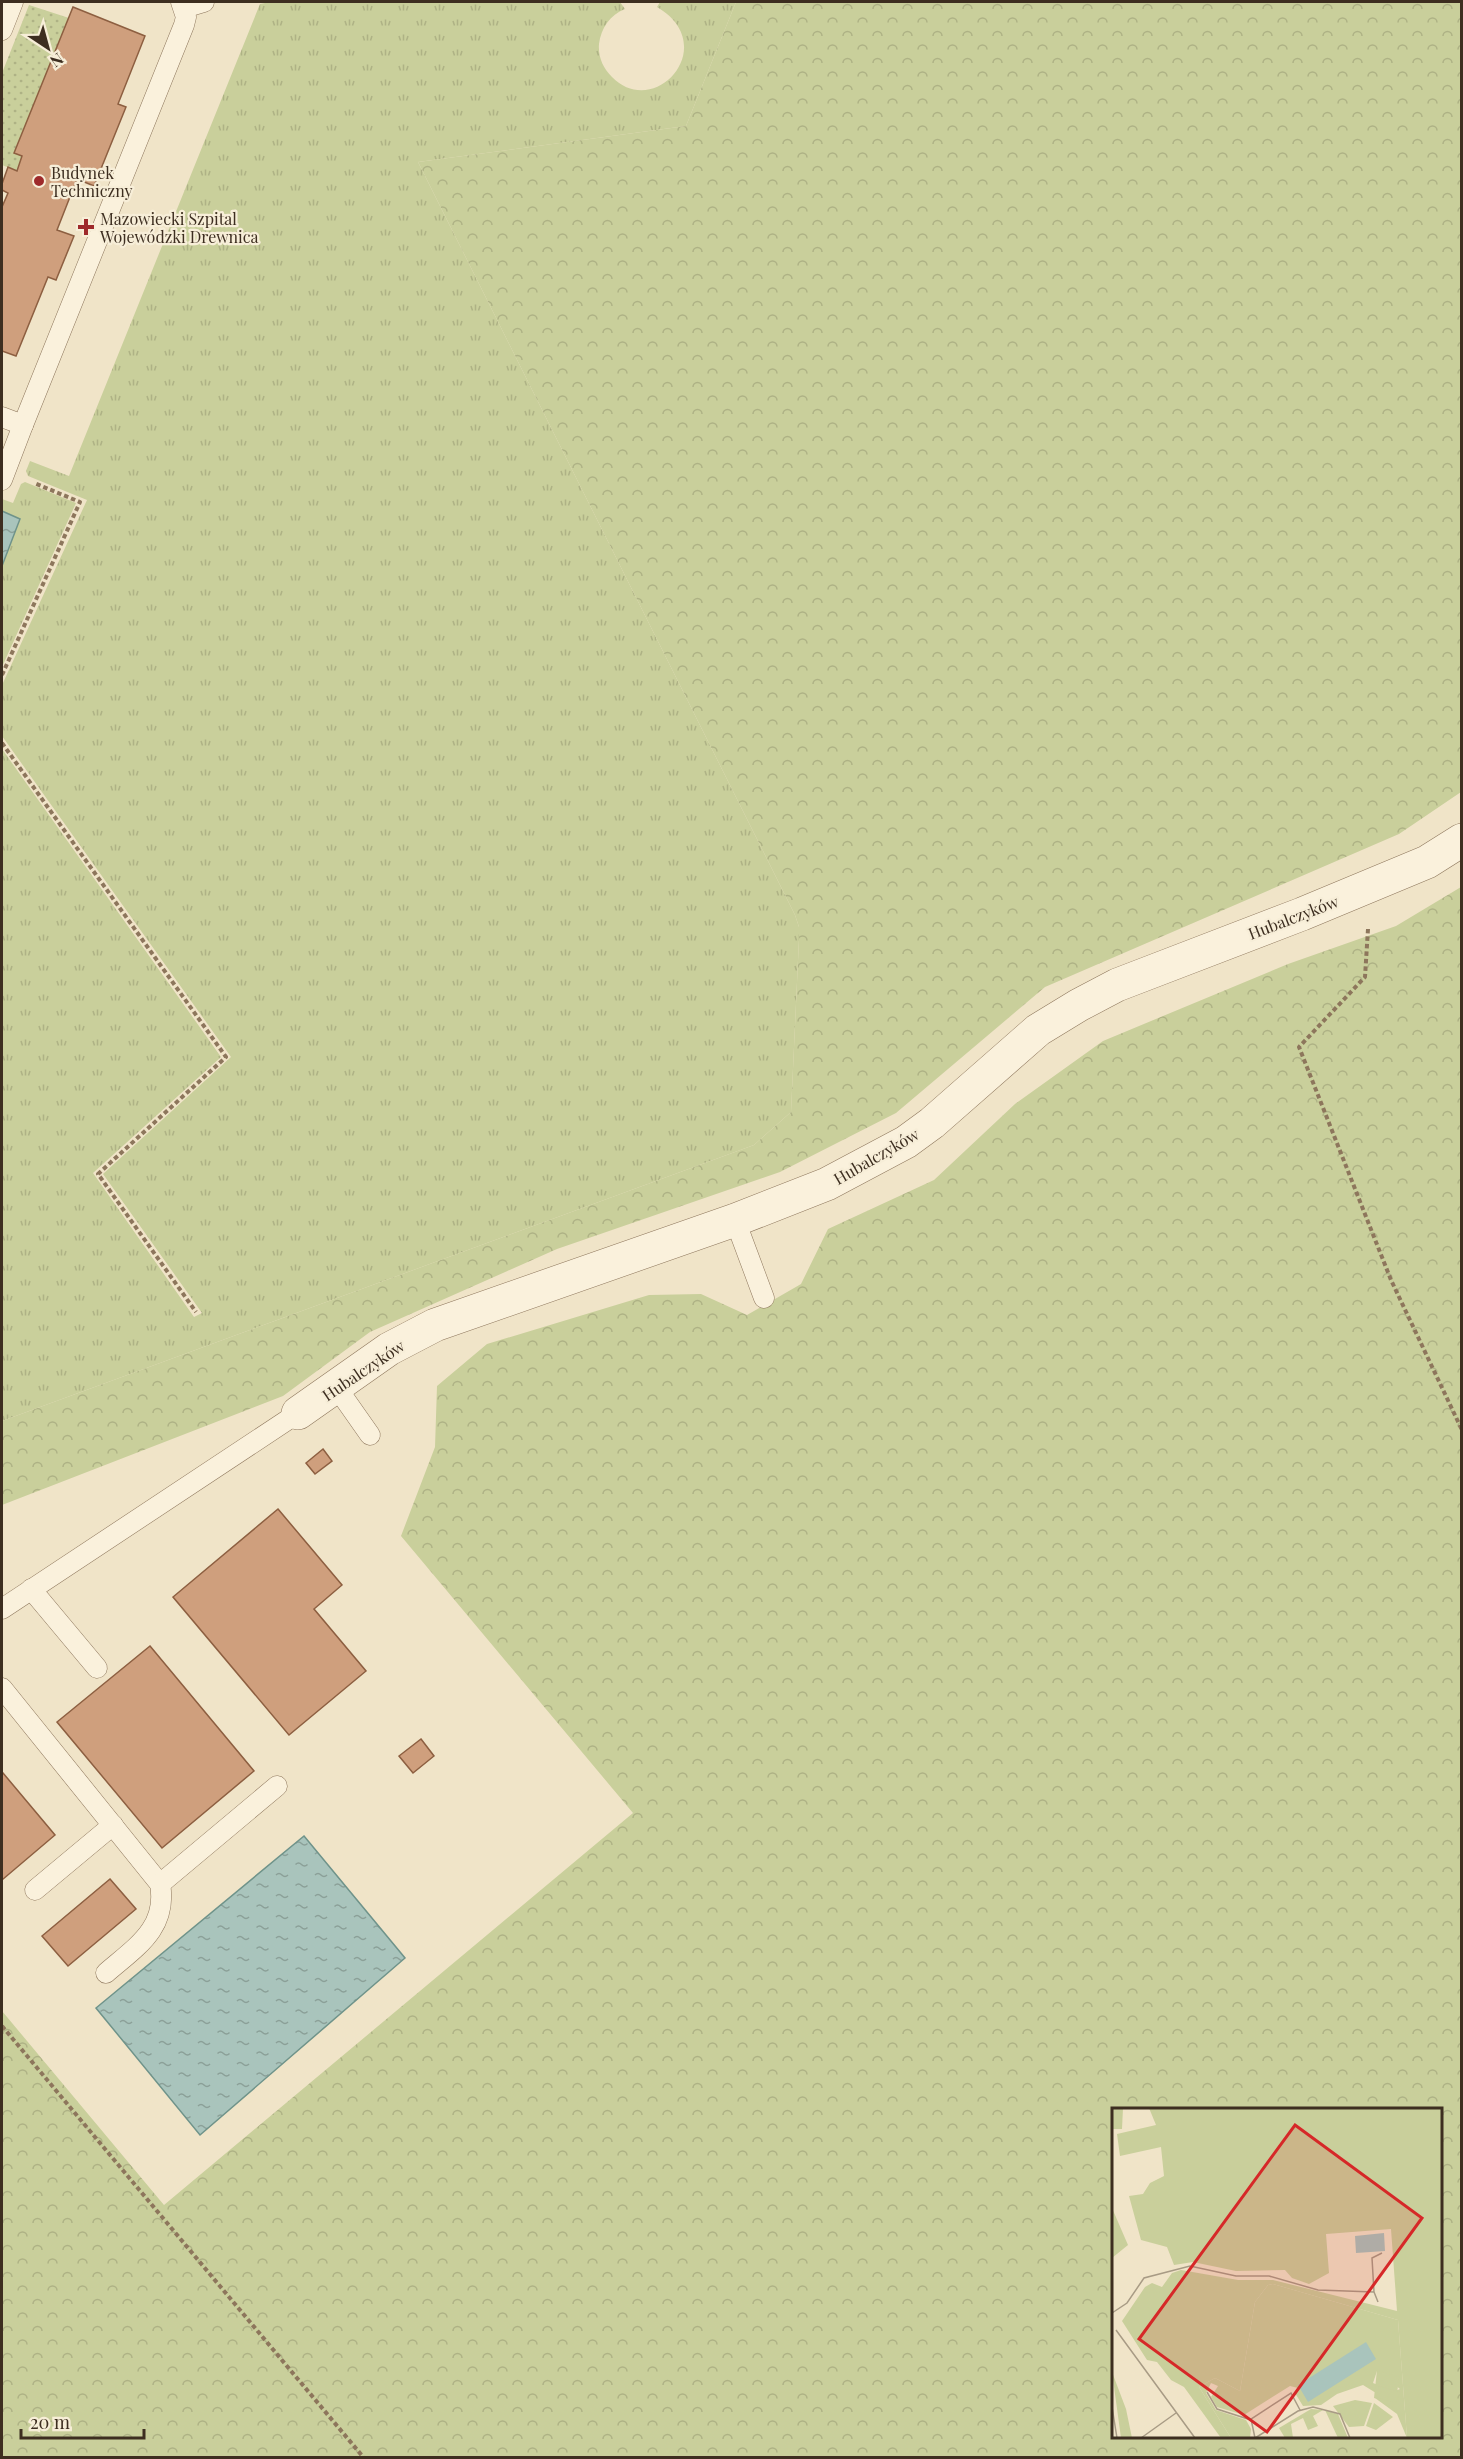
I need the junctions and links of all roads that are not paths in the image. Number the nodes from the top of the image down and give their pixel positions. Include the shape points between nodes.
1 (13, 2) edge
2 (204, 2) edge
3 (182, 5) edge
4 (2, 30) edge
5 (2, 417) edge
6 (23, 425) junction
7 (3, 476) edge
8 (1461, 840) edge
9 (735, 1220) junction
10 (764, 1298) dead end
11 (337, 1388) junction
12 (298, 1413) joint
13 (370, 1435) dead end
14 (31, 1589) junction
15 (2, 1609) edge
16 (97, 1668) dead end
17 (2, 1688) edge
18 (277, 1786) dead end
19 (113, 1825) junction
20 (160, 1884) junction
21 (35, 1890) dead end
22 (106, 1973) dead end

1 - 4 lane
2 - 3 lane
3 - 6 lane via 184,26
5 - 6 lane
6 - 7 lane
8 - 9 street, Hubalczyków via 1427,862 1117,985 1038,1030 906,1142 827,1184
9 - 10 lane
9 - 11 street, Hubalczyków via 435,1325 389,1349
11 - 12 street, Hubalczyków
11 - 13 lane
12 - 14 lane
14 - 15 lane
14 - 16 lane
17 - 19 lane
18 - 20 lane
19 - 20 lane
19 - 21 lane
20 - 22 lane via 159,1916 148,1937

